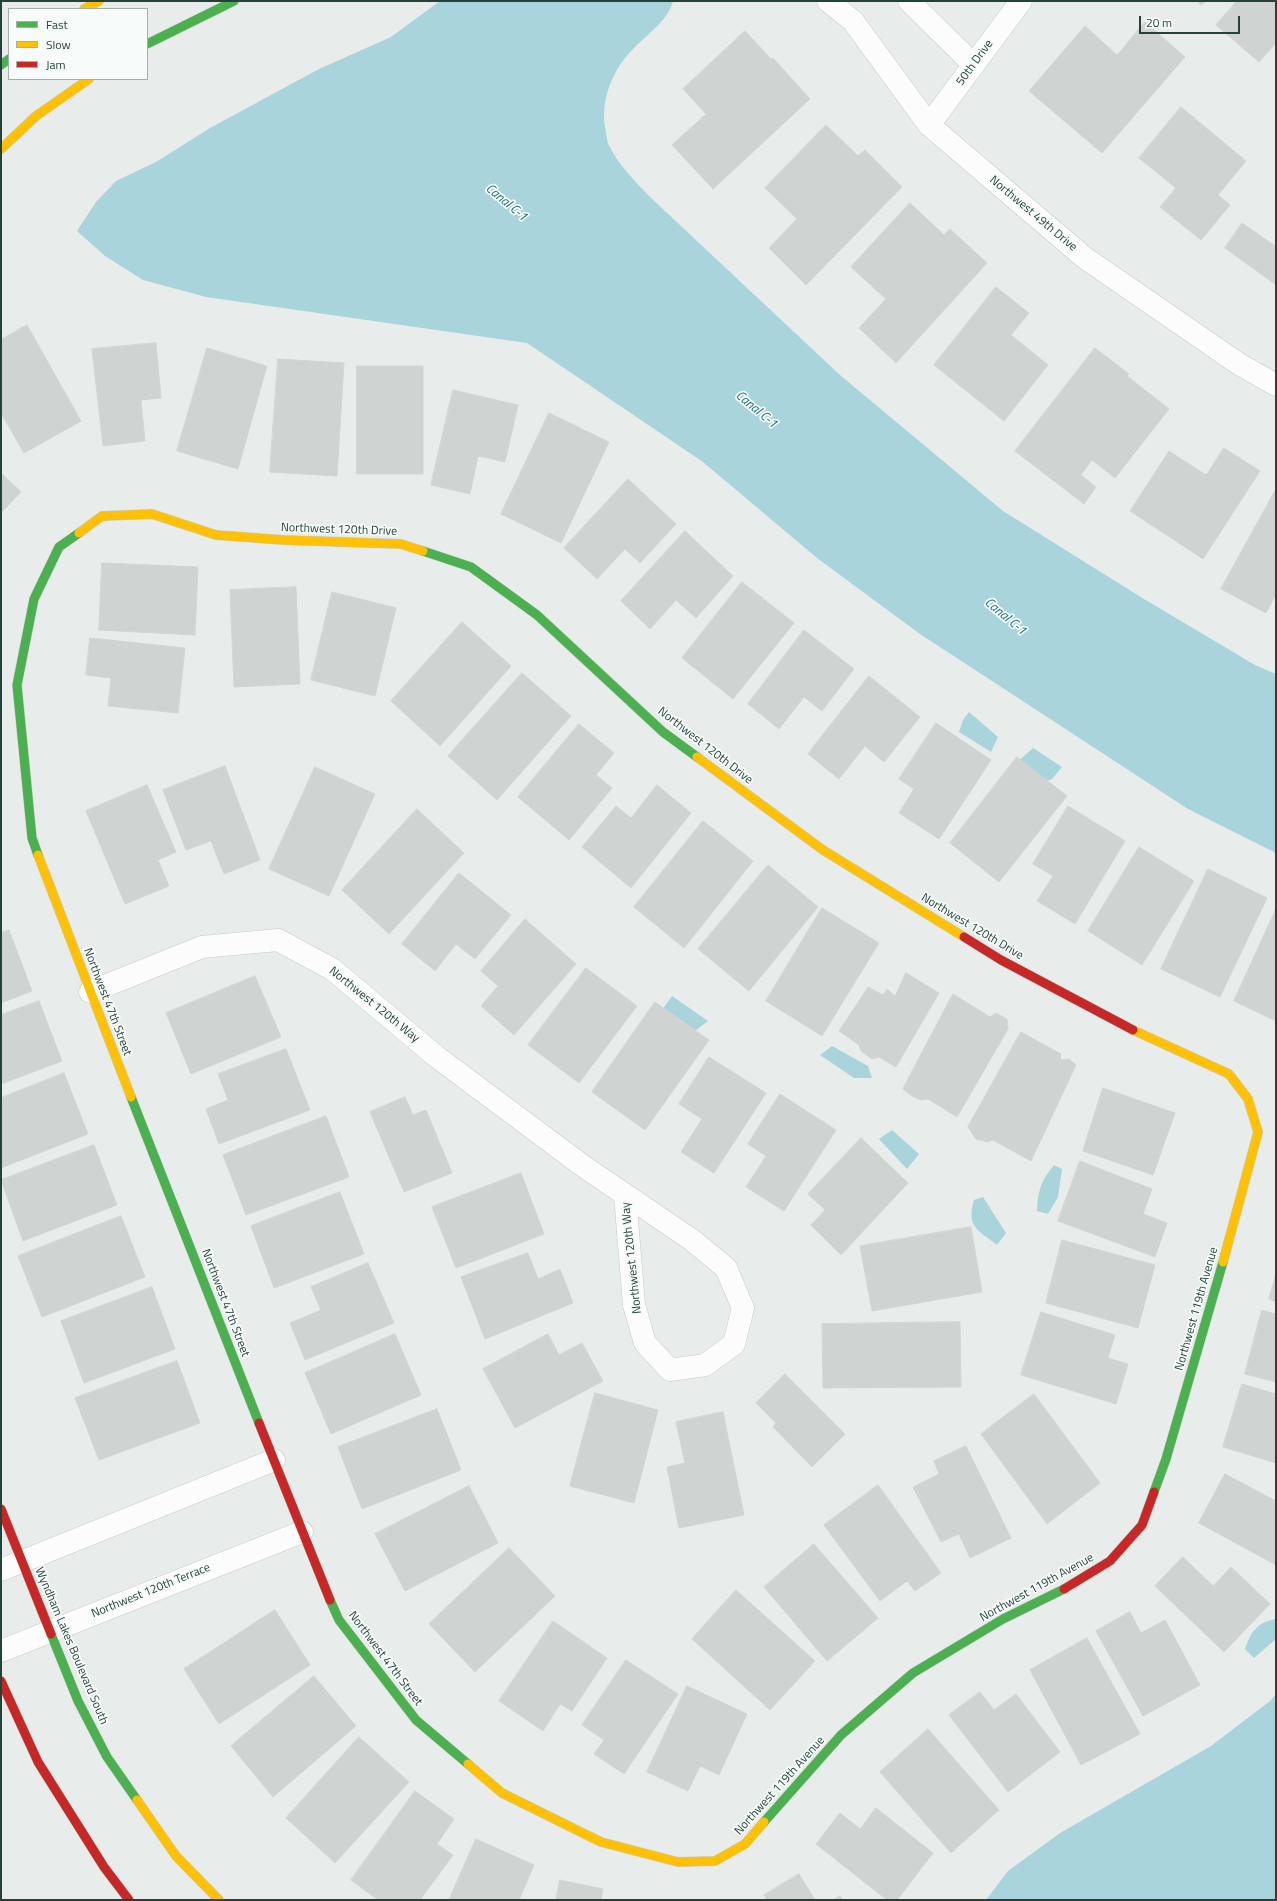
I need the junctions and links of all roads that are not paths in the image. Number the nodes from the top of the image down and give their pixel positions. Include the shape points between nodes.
1 (99, 1) edge
2 (234, 1) edge
3 (828, 1) edge
4 (909, 1) edge
5 (1021, 1) edge
6 (86, 8) edge
7 (148, 44) edge
8 (974, 65) junction
9 (88, 80) edge
10 (929, 125) junction
11 (1, 149) edge
12 (1276, 385) edge
13 (59, 547) joint
14 (90, 992) junction
15 (1248, 1099) joint
16 (625, 1195) junction
17 (274, 1460) junction
18 (1, 1509) edge
19 (302, 1532) junction
20 (22, 1562) junction
21 (1, 1570) edge
22 (50, 1631) junction
23 (1, 1651) edge
24 (1, 1681) edge
25 (715, 1861) joint
26 (130, 1900) edge
27 (219, 1900) edge

1 - 6 street
2 - 7 street
3 - 10 street, Northwest 49th Drive via 853,21
4 - 8 street
5 - 8 street, 50th Drive
8 - 10 street, 50th Drive
9 - 11 street via 36,116
10 - 12 street, Northwest 49th Drive via 1085,258 1239,364
13 - 14 street, Northwest 47th Street via 34,599 17,685 32,838
13 - 15 street, Northwest 120th Drive via 102,516 152,514 216,535 401,544 471,567 537,615 663,732 823,850 1001,960 1126,1027 1229,1074
14 - 16 street, Northwest 120th Way via 202,947 278,940 332,969 437,1057
14 - 17 street, Northwest 47th Street
15 - 25 street, Northwest 119th Avenue via 1258,1132 1166,1459 1142,1525 1110,1561 1065,1589 1003,1619 913,1673 841,1735 745,1844
16 - 16 street, Northwest 120th Way via 692,1240 726,1268 743,1308 734,1344 705,1365 670,1370 645,1343 634,1305
17 - 19 street, Northwest 47th Street
17 - 20 street
18 - 20 street, Wyndham Lakes Boulevard South
19 - 22 street, Northwest 120th Terrace
19 - 25 street, Northwest 47th Street via 339,1620 416,1720 502,1793 601,1842 678,1862
20 - 21 street
20 - 22 street, Wyndham Lakes Boulevard South
22 - 23 street, Northwest 120th Terrace
22 - 27 street, Wyndham Lakes Boulevard South via 78,1701 107,1757 176,1856
24 - 26 street via 38,1762 104,1866

